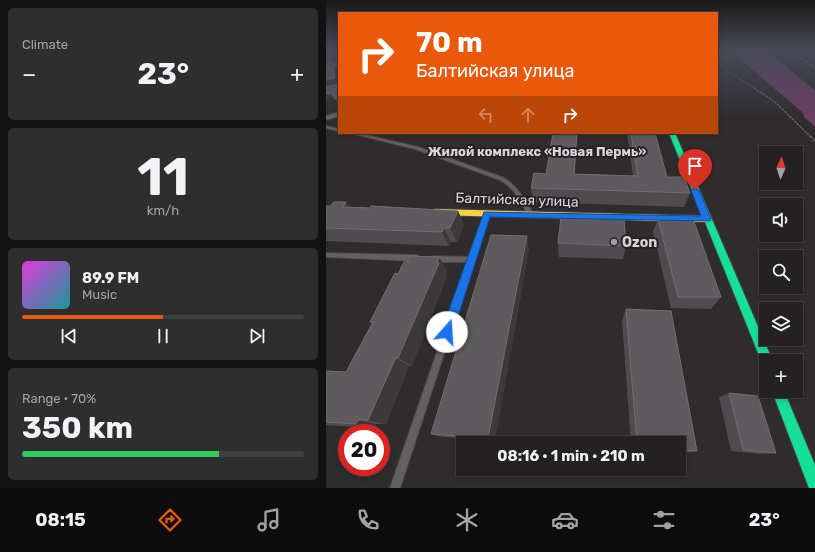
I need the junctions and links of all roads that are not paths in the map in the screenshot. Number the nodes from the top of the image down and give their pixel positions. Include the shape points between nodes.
1 (338, 114) edge
2 (326, 118) edge
3 (326, 127) edge
4 (338, 130) edge
5 (356, 134) edge
6 (672, 134) edge
7 (426, 211) edge
8 (487, 214) junction
9 (531, 215) junction
10 (707, 219) junction
11 (326, 255) edge
12 (471, 260) junction
13 (764, 354) edge
14 (781, 398) edge
15 (815, 483) edge
16 (394, 488) edge

1 - 2 street
3 - 4 lane
5 - 9 lane via 411,147 502,178 514,187
6 - 10 street
7 - 8 street, Балтийская улица
8 - 9 street, Балтийская улица
8 - 12 lane
9 - 10 street, Балтийская улица
10 - 13 street
11 - 12 lane
12 - 16 lane
14 - 15 street

